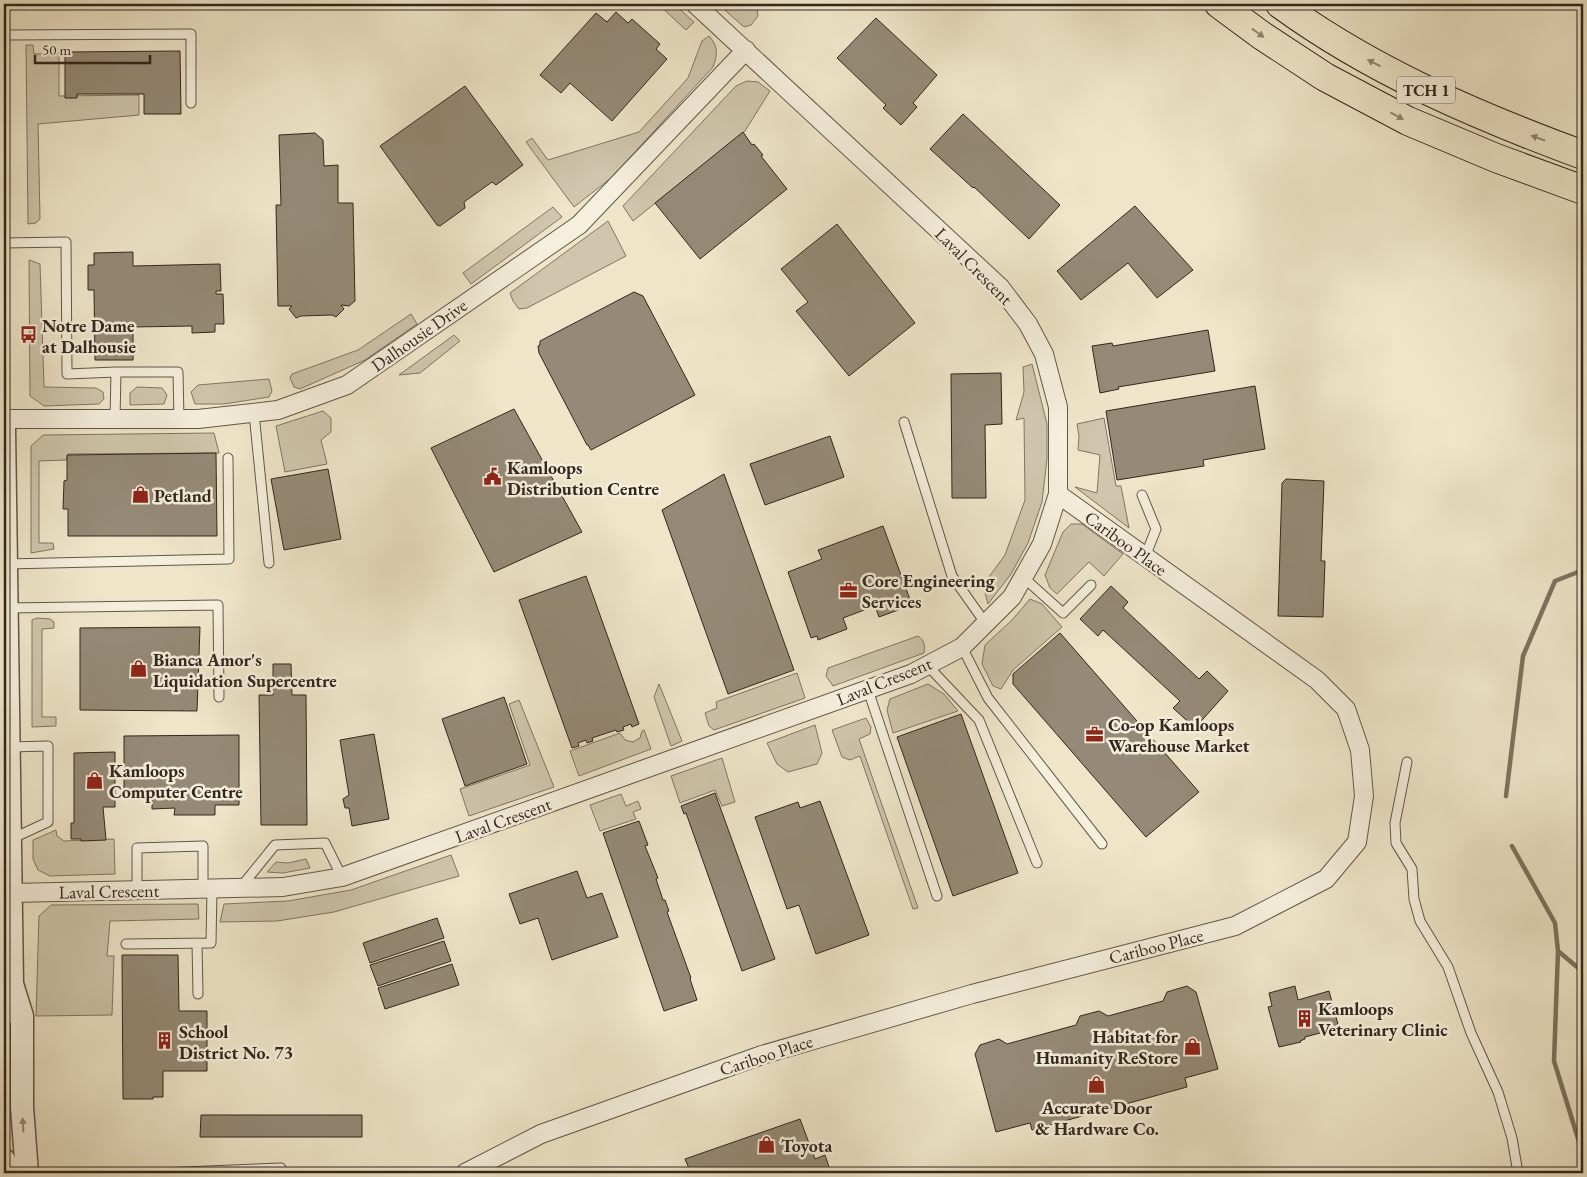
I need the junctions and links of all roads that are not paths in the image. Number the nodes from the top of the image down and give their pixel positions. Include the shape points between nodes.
1 (695, 4) edge
2 (1219, 4) edge
3 (1280, 4) edge
4 (4, 36) edge
5 (746, 50) junction
6 (191, 103) dead end
7 (1583, 155) edge
8 (1583, 190) edge
9 (4, 243) edge
10 (116, 372) junction
11 (254, 413) junction
12 (4, 418) edge
13 (115, 419) junction
14 (179, 419) junction
15 (904, 422) dead end
16 (4, 428) edge
17 (228, 458) dead end
18 (1058, 494) junction
19 (1142, 495) dead end
20 (1145, 556) junction
21 (269, 563) dead end
22 (6, 564) junction
23 (1023, 577) junction
24 (1091, 585) dead end
25 (7, 608) junction
26 (986, 624) junction
27 (962, 647) junction
28 (927, 666) junction
29 (868, 690) junction
30 (219, 697) dead end
31 (9, 747) junction
32 (1407, 762) dead end
33 (7, 791) edge
34 (10, 839) junction
35 (1102, 844) dead end
36 (1037, 863) dead end
37 (342, 877) junction
38 (240, 888) junction
39 (207, 889) junction
40 (136, 890) junction
41 (8, 894) edge
42 (937, 896) dead end
43 (197, 943) junction
44 (126, 944) dead end
45 (12, 984) junction
46 (198, 994) dead end
47 (4, 1014) edge
48 (4, 1160) edge
49 (281, 1168) dead end
50 (24, 1172) edge
51 (159, 1173) edge
52 (465, 1173) edge
53 (1518, 1173) edge

1 - 5 street, Laval Crescent
2 -> 8 highway, TCH 1 via 1325,77 1408,121
7 -> 3 highway, TCH 1 via 1511,129 1430,92 1351,51
4 - 6 lane via 191,34
5 - 11 street, Dalhousie Drive via 579,225 347,385 278,410
5 - 18 street, Laval Crescent via 1000,287 1028,324 1044,354 1058,407
9 - 10 lane via 66,242 67,374
10 - 13 lane
10 - 14 lane via 178,372
11 - 14 street, Dalhousie Drive
11 - 21 lane
12 - 13 street, Dalhousie Drive
13 - 14 street, Dalhousie Drive
15 - 26 lane via 952,576
16 - 22 street
17 - 22 lane via 229,559
18 - 20 street, Cariboo Place
18 - 23 street, Laval Crescent via 1042,544
19 - 20 lane via 1156,529
20 - 52 street, Cariboo Place via 1317,680 1346,709 1360,750 1364,796 1357,842 1326,879 1235,926 972,994 762,1055 541,1134
22 - 25 street
23 - 24 lane via 1063,614
23 - 26 street, Laval Crescent via 1012,597
25 - 30 lane via 218,605
25 - 31 street
26 - 27 street, Laval Crescent
27 - 28 street, Laval Crescent
27 - 35 lane via 988,698
28 - 29 street, Laval Crescent
28 - 36 lane via 979,720
29 - 37 street, Laval Crescent
29 - 42 lane
31 - 33 street
31 - 34 lane via 48,746 48,822
32 - 53 lane via 1395,823 1396,843 1412,869 1414,899 1420,921 1448,968 1471,1033 1498,1092 1512,1138
33 - 34 street
34 - 41 street
37 - 38 street, Laval Crescent via 283,887
37 - 38 lane via 325,843 275,845
38 - 39 street, Laval Crescent
39 - 40 street, Laval Crescent
39 - 40 lane via 203,846 194,846 137,848
39 - 43 lane via 212,943
40 - 41 street, Laval Crescent
41 - 45 street
43 - 44 lane
43 - 46 lane
45 - 47 street
50 -> 45 street via 22,1016
48 - 50 street
49 - 51 lane

